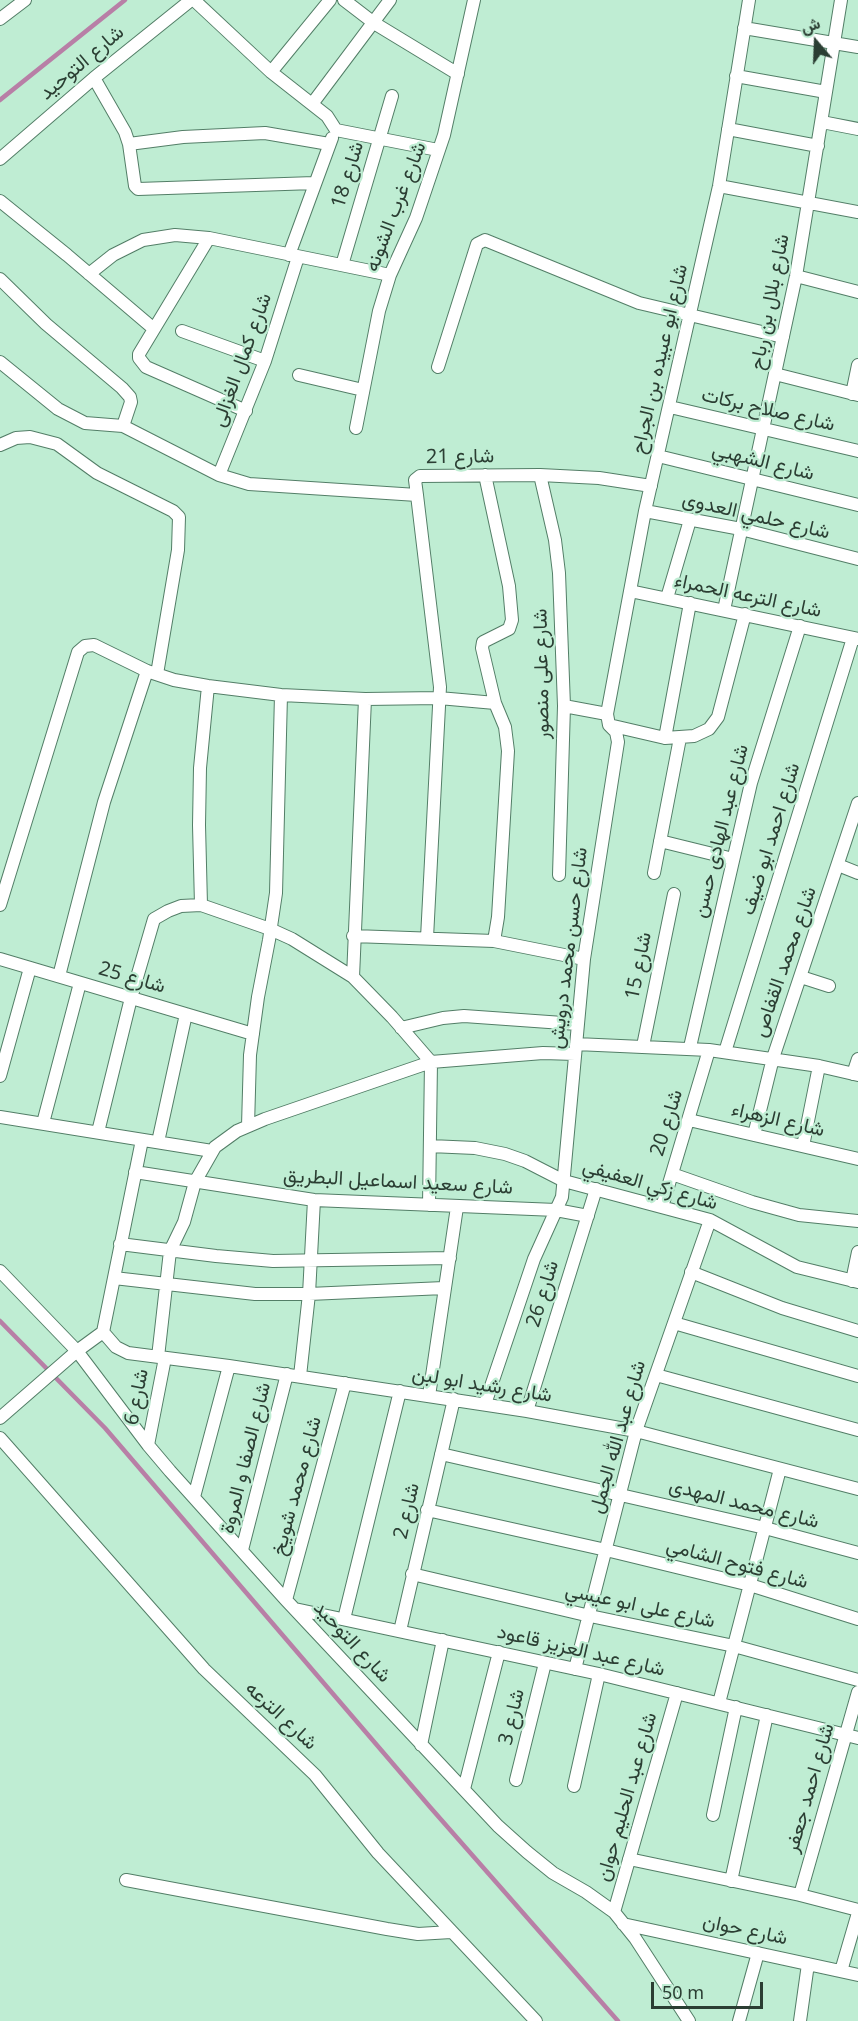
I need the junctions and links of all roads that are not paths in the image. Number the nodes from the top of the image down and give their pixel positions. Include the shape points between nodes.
1 (25, 0) edge
2 (193, 0) edge
3 (330, 0) edge
4 (344, 0) edge
5 (390, 0) edge
6 (474, 0) edge
7 (749, 0) edge
8 (841, 0) edge
9 (0, 19) edge
10 (374, 23) junction
11 (744, 28) junction
12 (834, 43) junction
13 (858, 47) edge
14 (271, 72) junction
15 (458, 74) junction
16 (736, 76) junction
17 (94, 78) junction
18 (826, 93) junction
19 (392, 96) dead end
20 (312, 104) junction
21 (822, 122) junction
22 (728, 129) junction
23 (858, 129) edge
24 (336, 130) junction
25 (379, 139) junction
26 (129, 144) junction
27 (329, 144) junction
28 (818, 146) junction
29 (438, 150) junction
30 (0, 159) edge
31 (314, 183) junction
32 (719, 186) junction
33 (0, 201) edge
34 (809, 203) junction
35 (858, 212) edge
36 (209, 238) junction
37 (293, 256) junction
38 (342, 265) junction
39 (89, 274) junction
40 (390, 275) junction
41 (796, 276) junction
42 (0, 279) edge
43 (858, 292) edge
44 (690, 316) junction
45 (154, 329) junction
46 (182, 331) dead end
47 (783, 337) junction
48 (266, 361) junction
49 (0, 362) edge
50 (858, 365) edge
51 (438, 367) dead end
52 (775, 374) junction
53 (299, 375) dead end
54 (363, 390) junction
55 (855, 394) edge
56 (670, 407) junction
57 (246, 411) junction
58 (123, 426) junction
59 (356, 428) dead end
60 (763, 429) junction
61 (0, 445) edge
62 (858, 451) edge
63 (658, 456) junction
64 (219, 475) junction
65 (485, 475) junction
66 (540, 475) junction
67 (752, 479) junction
68 (651, 486) junction
69 (417, 495) junction
70 (858, 505) edge
71 (645, 511) junction
72 (690, 520) junction
73 (741, 530) junction
74 (858, 560) edge
75 (630, 591) junction
76 (667, 598) junction
77 (690, 603) junction
78 (724, 610) junction
79 (745, 614) junction
80 (800, 626) junction
81 (856, 639) edge
82 (152, 672) junction
83 (208, 686) junction
84 (281, 695) junction
85 (439, 698) junction
86 (365, 699) junction
87 (495, 703) junction
88 (564, 706) junction
89 (608, 719) junction
90 (666, 738) junction
91 (680, 738) junction
92 (858, 803) edge
93 (660, 841) junction
94 (733, 859) junction
95 (838, 865) junction
96 (654, 873) dead end
97 (858, 873) edge
98 (559, 875) dead end
99 (674, 894) dead end
100 (0, 905) edge
101 (201, 905) junction
102 (270, 929) junction
103 (353, 936) junction
104 (427, 938) junction
105 (494, 940) junction
106 (0, 959) edge
107 (584, 960) junction
108 (30, 968) junction
109 (59, 976) junction
110 (353, 977) junction
111 (801, 977) junction
112 (80, 983) junction
113 (829, 986) dead end
114 (131, 998) junction
115 (186, 1014) junction
116 (577, 1024) junction
117 (401, 1028) junction
118 (253, 1034) junction
119 (644, 1046) junction
120 (690, 1047) junction
121 (575, 1049) junction
122 (709, 1050) junction
123 (725, 1052) junction
124 (773, 1058) junction
125 (858, 1059) edge
126 (431, 1062) junction
127 (819, 1066) junction
128 (856, 1074) edge
129 (0, 1076) edge
130 (0, 1117) edge
131 (688, 1120) junction
132 (43, 1123) junction
133 (248, 1126) junction
134 (98, 1132) junction
135 (754, 1135) junction
136 (142, 1140) junction
137 (158, 1142) junction
138 (430, 1146) junction
139 (803, 1146) junction
140 (212, 1151) junction
141 (858, 1159) edge
142 (135, 1172) junction
143 (672, 1174) junction
144 (564, 1181) junction
145 (195, 1182) junction
146 (596, 1189) junction
147 (314, 1200) junction
148 (429, 1205) junction
149 (457, 1207) junction
150 (662, 1207) junction
151 (556, 1209) junction
152 (588, 1216) junction
153 (710, 1220) junction
154 (858, 1221) edge
155 (120, 1244) junction
156 (170, 1251) junction
157 (858, 1252) edge
158 (450, 1258) junction
159 (310, 1260) junction
160 (0, 1271) edge
161 (691, 1272) junction
162 (114, 1278) junction
163 (855, 1281) edge
164 (166, 1285) junction
165 (444, 1288) junction
166 (309, 1294) junction
167 (674, 1323) junction
168 (858, 1331) edge
169 (103, 1332) junction
170 (77, 1351) junction
171 (162, 1357) junction
172 (229, 1365) junction
173 (294, 1375) junction
174 (656, 1375) junction
175 (858, 1376) edge
176 (345, 1383) junction
177 (400, 1391) junction
178 (429, 1396) junction
179 (454, 1400) junction
180 (485, 1404) junction
181 (527, 1411) junction
182 (0, 1418) edge
183 (858, 1430) edge
184 (636, 1431) junction
185 (0, 1438) edge
186 (148, 1445) junction
187 (441, 1454) junction
188 (780, 1469) junction
189 (858, 1489) edge
190 (620, 1494) junction
191 (194, 1497) junction
192 (427, 1510) junction
193 (765, 1528) junction
194 (242, 1550) junction
195 (606, 1550) junction
196 (858, 1553) edge
197 (412, 1574) junction
198 (750, 1586) junction
199 (291, 1604) junction
200 (590, 1616) junction
201 (344, 1619) junction
202 (858, 1619) edge
203 (399, 1631) junction
204 (443, 1640) junction
205 (734, 1646) junction
206 (499, 1652) junction
207 (545, 1663) junction
208 (575, 1669) junction
209 (599, 1674) junction
210 (858, 1680) edge
211 (858, 1692) edge
212 (677, 1693) junction
213 (719, 1703) junction
214 (736, 1707) junction
215 (767, 1715) junction
216 (844, 1735) junction
217 (858, 1738) edge
218 (421, 1745) junction
219 (516, 1780) dead end
220 (574, 1786) dead end
221 (464, 1789) junction
222 (713, 1815) dead end
223 (629, 1859) junction
224 (126, 1880) dead end
225 (731, 1881) junction
226 (800, 1895) junction
227 (858, 1911) edge
228 (614, 1912) junction
229 (623, 1924) junction
230 (451, 1932) junction
231 (758, 1953) junction
232 (808, 1964) junction
233 (841, 1971) junction
234 (858, 1975) edge
235 (536, 2021) edge
236 (689, 2021) edge
237 (739, 2021) edge
238 (800, 2021) edge

1 - 9 street
2 - 14 street
2 - 17 street, شارع التوحيد
3 - 14 street
4 - 10 street
5 - 10 street
6 - 15 street, شارع غرب الشونه
7 - 11 street, شارع ابو عبيده بن الجراح
8 - 12 street, شارع بلال بن رباح
10 - 15 street
10 - 20 street
11 - 12 street
11 - 16 street, شارع ابو عبيده بن الجراح
12 - 13 street
12 - 18 street, شارع بلال بن رباح
14 - 20 street
15 - 29 street, شارع غرب الشونه
16 - 18 street
16 - 22 street, شارع ابو عبيده بن الجراح
17 - 26 street
17 - 30 street, شارع التوحيد
18 - 21 street, شارع بلال بن رباح
19 - 25 street, شارع 18
20 - 24 street
21 - 23 street
21 - 28 street, شارع بلال بن رباح
22 - 28 street
22 - 32 street, شارع ابو عبيده بن الجراح
24 - 25 street
24 - 27 street, شارع كمال الغزالى
25 - 29 street
25 - 38 street, شارع 18
26 - 27 street via 240,133 265,133
26 - 31 street via 138,189
27 - 31 street, شارع كمال الغزالى
28 - 34 street, شارع بلال بن رباح
29 - 40 street, شارع غرب الشونه via 416,218
31 - 37 street, شارع كمال الغزالى
32 - 34 street
32 - 44 street, شارع ابو عبيده بن الجراح
33 - 39 street
34 - 35 street
34 - 41 street, شارع بلال بن رباح
36 - 37 street
36 - 39 street via 175,235 143,240 113,255
36 - 45 street
37 - 38 street
37 - 48 street, شارع كمال الغزالى
38 - 40 street
39 - 45 street
40 - 54 street, شارع غرب الشونه
41 - 43 street
41 - 47 street, شارع بلال بن رباح
42 - 58 street via 130,397
44 - 47 street
44 - 51 street via 639,303 482,240 477,244
44 - 56 street, شارع ابو عبيده بن الجراح
45 - 57 street via 139,354 143,364
46 - 48 street
47 - 52 street, شارع بلال بن رباح
48 - 57 street, شارع كمال الغزالى
49 - 58 street via 58,409 86,423
50 - 55 street
52 - 55 street
52 - 60 street, شارع بلال بن رباح
53 - 54 street
54 - 59 street, شارع غرب الشونه
56 - 60 street, شارع صلاح بركات
56 - 63 street, شارع ابو عبيده بن الجراح
57 - 64 street, شارع كمال الغزالى
58 - 64 street, شارع 21
60 - 62 street, شارع صلاح بركات
60 - 67 street, شارع بلال بن رباح
61 - 82 street via 30,437 57,444 97,473 179,517 178,550
63 - 67 street, شارع الشهبي
63 - 68 street, شارع ابو عبيده بن الجراح
64 - 69 street, شارع 21 via 249,484
65 - 66 street, شارع 21
65 - 69 street, شارع 21 via 418,476
65 - 87 street via 509,586 512,620 509,628 483,642
66 - 68 street, شارع 21
66 - 88 street, شارع على منصور via 558,556
67 - 70 street, شارع الشهبي
67 - 73 street, شارع بلال بن رباح
68 - 71 street, شارع ابو عبيده بن الجراح
69 - 85 street
71 - 72 street, شارع حلمي العدوى
71 - 75 street, شارع ابو عبيده بن الجراح
72 - 73 street, شارع حلمي العدوى
72 - 76 street
73 - 74 street, شارع حلمي العدوى
73 - 78 street, شارع بلال بن رباح
75 - 76 street, شارع الترعه الحمراء
75 - 89 street, شارع ابو عبيده بن الجراح
76 - 77 street, شارع الترعه الحمراء
77 - 78 street, شارع الترعه الحمراء
77 - 90 street
78 - 79 street, شارع الترعه الحمراء
79 - 80 street, شارع الترعه الحمراء
79 - 91 street via 718,717 702,733
80 - 81 street, شارع الترعه الحمراء
80 - 94 street, شارع عبد الهادى حسن via 756,763
81 - 123 street, شارع احمد ابو ضيف
82 - 83 street
82 - 100 street via 94,645 78,652
82 - 109 street via 104,802
83 - 84 street
83 - 101 street via 200,780
84 - 86 street
84 - 102 street via 278,852
85 - 86 street
85 - 87 street
85 - 104 street
86 - 103 street
87 - 105 street via 505,728 508,751
88 - 89 street
88 - 98 street, شارع على منصور
89 - 90 street
89 - 107 street, شارع حسن محمد درويش via 618,742
90 - 91 street
91 - 93 street
92 - 95 street, شارع محمد القفاص
93 - 94 street
93 - 96 street
94 - 120 street, شارع عبد الهادى حسن
95 - 97 street
95 - 111 street, شارع محمد القفاص
99 - 119 street, شارع 15
101 - 102 street
101 - 114 street via 181,906 154,920
102 - 110 street
102 - 118 street
103 - 104 street
103 - 110 street
104 - 105 street
105 - 107 street
106 - 108 street, شارع 25
107 - 116 street, شارع حسن محمد درويش
108 - 109 street, شارع 25
108 - 129 street
109 - 112 street, شارع 25
110 - 117 street
111 - 113 street
111 - 124 street, شارع محمد القفاص
112 - 114 street, شارع 25
112 - 132 street
114 - 115 street, شارع 25
114 - 134 street
115 - 118 street, شارع 25
115 - 137 street
116 - 117 street via 464,1016
116 - 121 street, شارع حسن محمد درويش
117 - 126 street
118 - 133 street
119 - 120 street
119 - 121 street
120 - 122 street
121 - 126 street
121 - 144 street, شارع حسن محمد درويش
122 - 123 street
122 - 131 street, شارع 20
123 - 124 street
124 - 127 street
124 - 135 street, شارع محمد القفاص
125 - 128 street
126 - 133 street
126 - 138 street
127 - 128 street
127 - 139 street
130 - 132 street
131 - 135 street, شارع الزهراء
131 - 143 street, شارع 20
132 - 134 street
133 - 140 street
134 - 136 street
135 - 139 street, شارع الزهراء
136 - 137 street
136 - 142 street
137 - 140 street
138 - 144 street, شارع زكي العفيفي via 505,1154
138 - 148 street
139 - 141 street, شارع الزهراء
140 - 145 street, شارع 6
142 - 145 street, شارع سعيد اسماعيل البطريق
142 - 155 street
143 - 150 street, شارع 20
143 - 154 street via 799,1215
144 - 146 street, شارع زكي العفيفي
144 - 151 street, شارع حسن محمد درويش
145 - 147 street, شارع سعيد اسماعيل البطريق
145 - 156 street, شارع 6 via 184,1222
146 - 150 street, شارع زكي العفيفي
146 - 152 street, شارع 26
147 - 148 street, شارع سعيد اسماعيل البطريق
147 - 159 street, شارع الصفا و المروة
148 - 149 street, شارع سعيد اسماعيل البطريق
149 - 151 street, شارع سعيد اسماعيل البطريق
149 - 158 street
150 - 153 street, شارع زكي العفيفي
151 - 152 street, شارع سعيد اسماعيل البطريق
151 - 180 street, شارع حسن محمد درويش via 534,1259
152 - 181 street, شارع 26
153 - 161 street, شارع عبد الله الجمل
153 - 163 street, شارع زكي العفيفي via 797,1267
155 - 156 street
155 - 162 street
156 - 159 street via 245,1259
156 - 164 street, شارع 6
157 - 163 street
158 - 159 street
158 - 165 street
159 - 166 street, شارع الصفا و المروة
160 - 170 street, شارع التوحيد
161 - 167 street, شارع عبد الله الجمل
161 - 168 street via 782,1308
162 - 164 street
162 - 169 street
164 - 166 street via 255,1294
164 - 171 street, شارع 6
165 - 166 street
165 - 178 street
166 - 173 street, شارع الصفا و المروة
167 - 174 street, شارع عبد الله الجمل
167 - 175 street
169 - 170 street
169 - 171 street, شارع رشيد ابو لبن via 121,1351
170 - 182 street
170 - 186 street, شارع التوحيد
171 - 172 street, شارع رشيد ابو لبن
171 - 186 street, شارع 6
172 - 173 street, شارع رشيد ابو لبن
172 - 191 street
173 - 176 street, شارع رشيد ابو لبن
173 - 194 street, شارع الصفا و المروة
174 - 183 street
174 - 184 street, شارع عبد الله الجمل
176 - 177 street, شارع رشيد ابو لبن
176 - 199 street, شارع محمد شويخ
177 - 178 street, شارع رشيد ابو لبن
177 - 201 street
178 - 179 street, شارع رشيد ابو لبن
179 - 180 street, شارع رشيد ابو لبن
179 - 187 street, شارع 2
180 - 181 street, شارع رشيد ابو لبن
181 - 184 street, شارع رشيد ابو لبن
184 - 188 street, شارع رشيد ابو لبن
184 - 190 street, شارع عبد الله الجمل
185 - 230 street, شارع الترعه via 204,1669 315,1775 378,1853
186 - 191 street, شارع التوحيد
187 - 190 street, شارع محمد المهدى
187 - 192 street, شارع 2
188 - 189 street, شارع رشيد ابو لبن
188 - 193 street
190 - 193 street, شارع محمد المهدى
190 - 195 street, شارع عبد الله الجمل
191 - 194 street, شارع التوحيد
192 - 195 street, شارع فتوح الشامي
192 - 197 street, شارع 2
193 - 196 street, شارع محمد المهدى
193 - 198 street
194 - 199 street, شارع التوحيد
195 - 198 street, شارع فتوح الشامي
195 - 200 street, شارع عبد الله الجمل
197 - 200 street, شارع على ابو عيسي
197 - 203 street, شارع 2
198 - 202 street, شارع فتوح الشامي
198 - 205 street
199 - 201 street, شارع عبد العزيز قاعود
199 - 218 street, شارع التوحيد
200 - 205 street, شارع على ابو عيسي
200 - 208 street, شارع عبد الله الجمل
201 - 203 street, شارع عبد العزيز قاعود
203 - 204 street, شارع عبد العزيز قاعود
204 - 206 street, شارع عبد العزيز قاعود
204 - 218 street
205 - 210 street, شارع على ابو عيسي
205 - 213 street
206 - 207 street, شارع عبد العزيز قاعود
206 - 221 street
207 - 208 street, شارع عبد العزيز قاعود
207 - 219 street, شارع 3
208 - 209 street, شارع عبد العزيز قاعود
209 - 212 street, شارع عبد العزيز قاعود
209 - 220 street
211 - 216 street, شارع احمد جعفر
212 - 213 street, شارع عبد العزيز قاعود
212 - 223 street, شارع عبد الحليم حوان
213 - 214 street, شارع عبد العزيز قاعود
214 - 215 street, شارع عبد العزيز قاعود
214 - 222 street
215 - 216 street, شارع عبد العزيز قاعود
215 - 225 street
216 - 217 street, شارع عبد العزيز قاعود
216 - 226 street, شارع احمد جعفر
218 - 221 street, شارع التوحيد
221 - 228 street, شارع التوحيد via 527,1852
223 - 225 street
223 - 228 street, شارع عبد الحليم حوان
224 - 230 street via 418,1934
225 - 226 street
226 - 227 street
227 - 233 street
228 - 229 street, شارع التوحيد
229 - 231 street, شارع حوان
229 - 236 street, شارع التوحيد
230 - 235 street, شارع الترعه
231 - 232 street, شارع حوان
231 - 237 street
232 - 233 street, شارع حوان
232 - 238 street
233 - 234 street, شارع حوان

